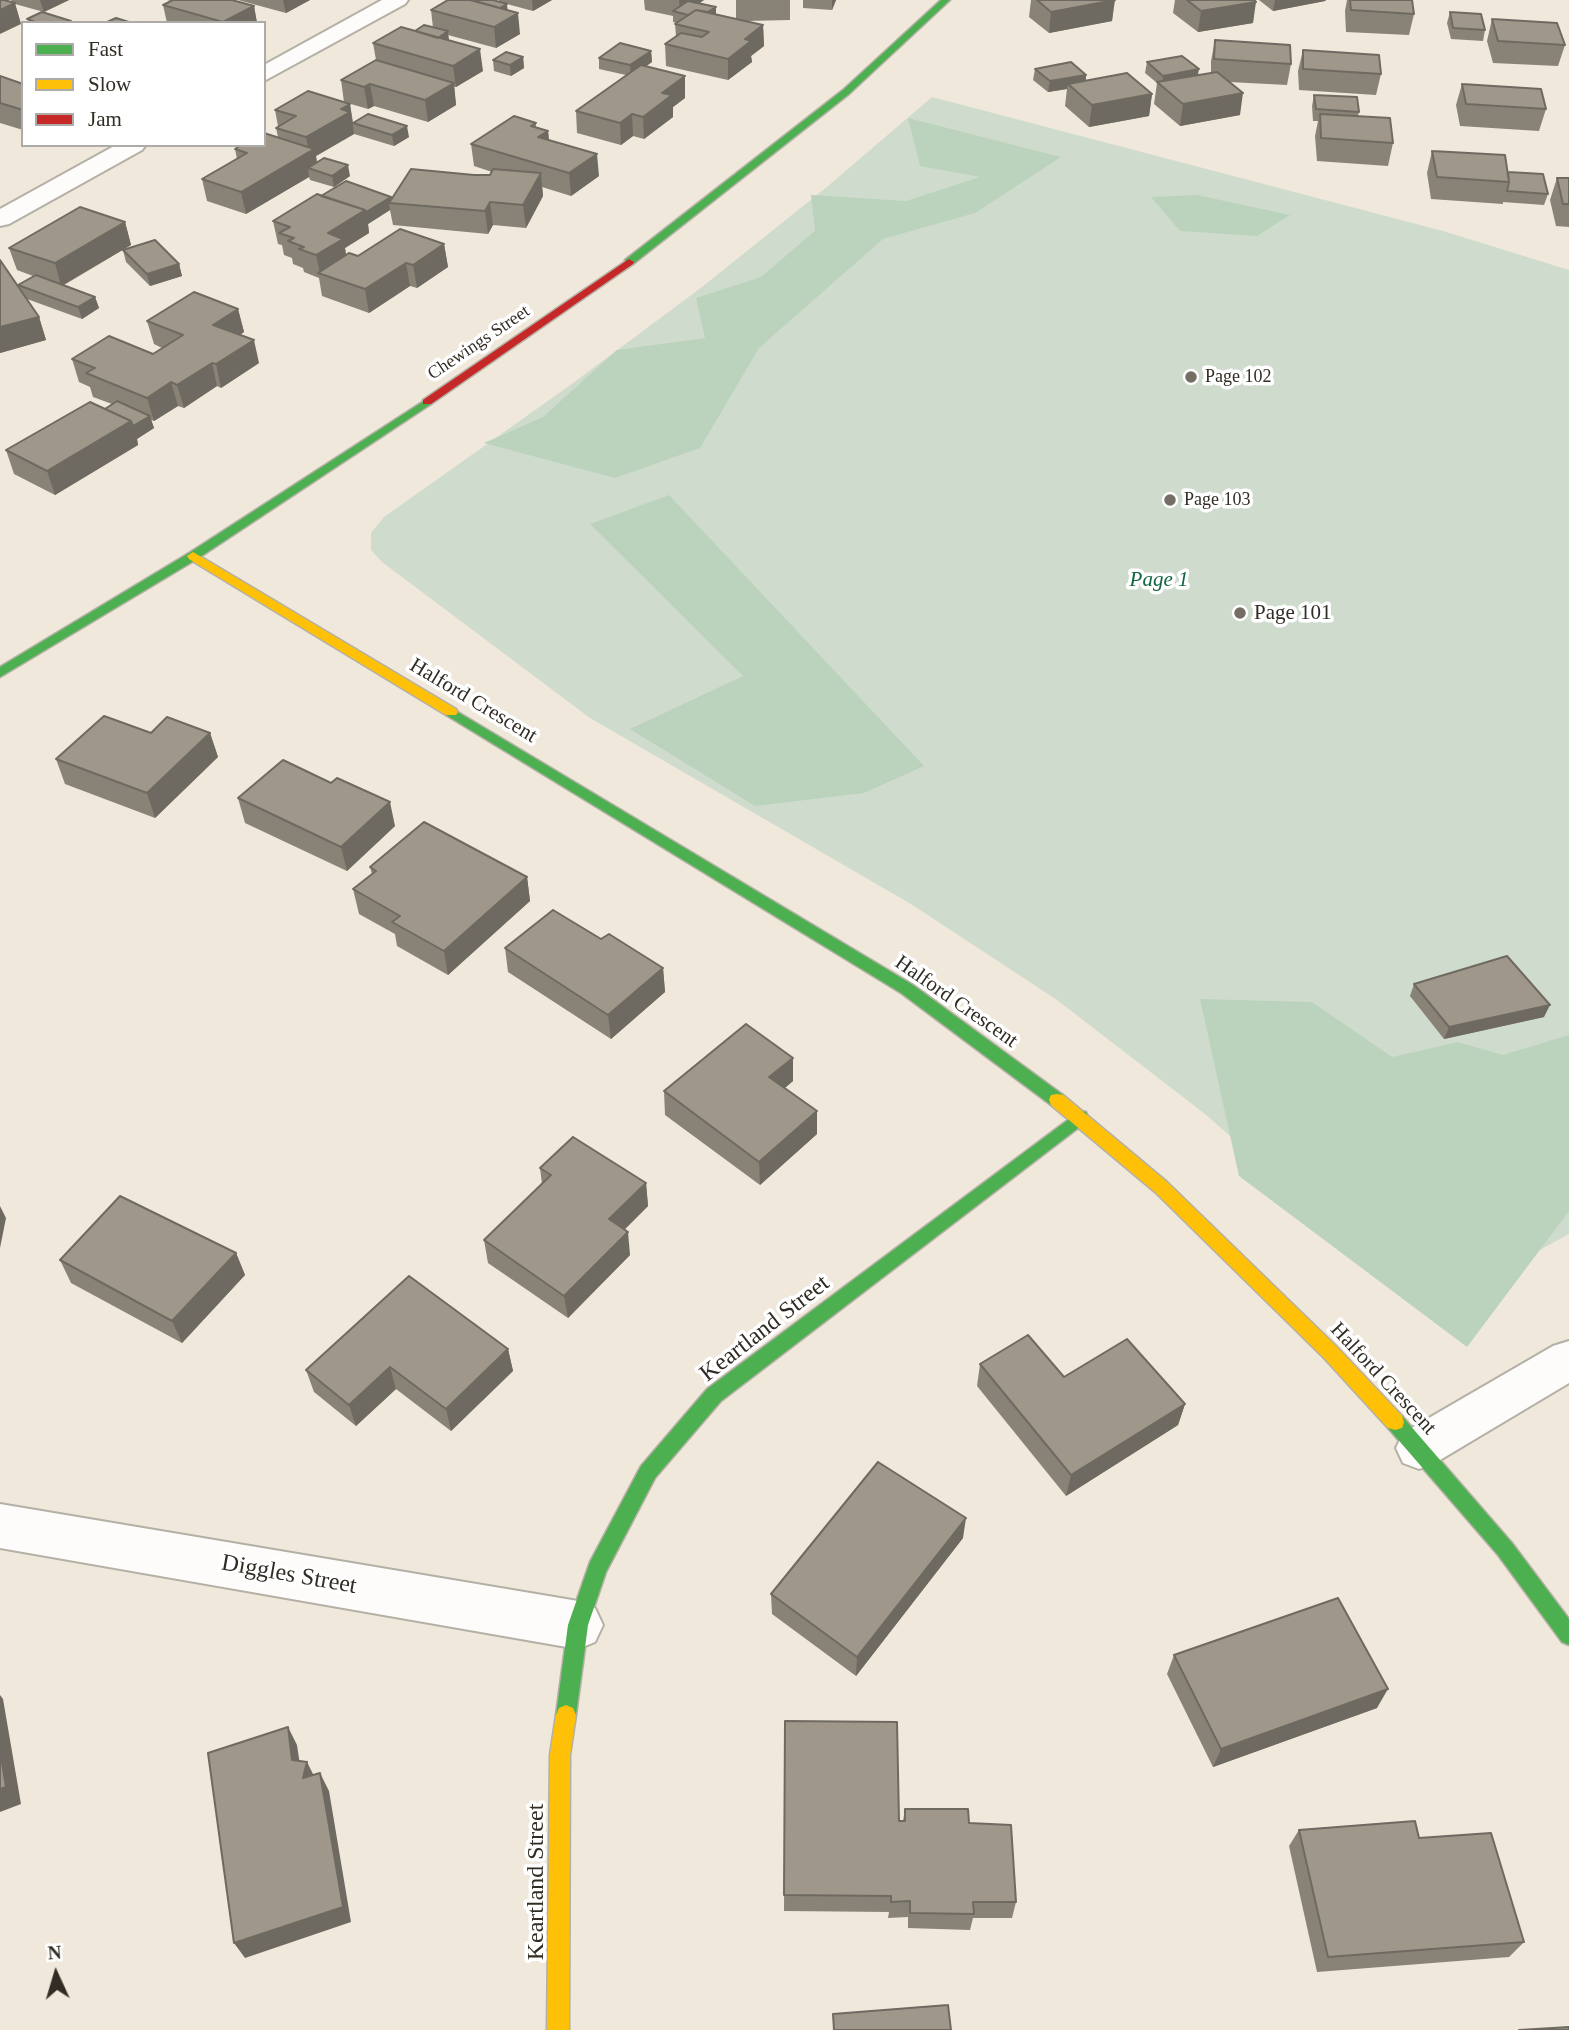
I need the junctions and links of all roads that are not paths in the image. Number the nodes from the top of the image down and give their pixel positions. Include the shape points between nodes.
1 (398, 0) edge
2 (946, 0) edge
3 (266, 73) edge
4 (130, 147) edge
5 (0, 219) edge
6 (193, 556) junction
7 (0, 673) edge
8 (1080, 1117) junction
9 (1569, 1360) edge
10 (1419, 1448) junction
11 (0, 1526) edge
12 (578, 1625) junction
13 (1569, 1635) edge
14 (558, 2030) edge

1 - 3 street
2 - 6 street, Chewings Street via 846,92 607,279
4 - 5 street
6 - 7 street, Chewings Street
6 - 8 street, Halford Crescent via 906,989
8 - 10 street, Halford Crescent via 1231,1255
8 - 12 street, Keartland Street via 714,1395 648,1472 597,1569
9 - 10 street
10 - 13 street, Halford Crescent via 1505,1549
11 - 12 street, Diggles Street
12 - 14 street, Keartland Street via 561,1755

